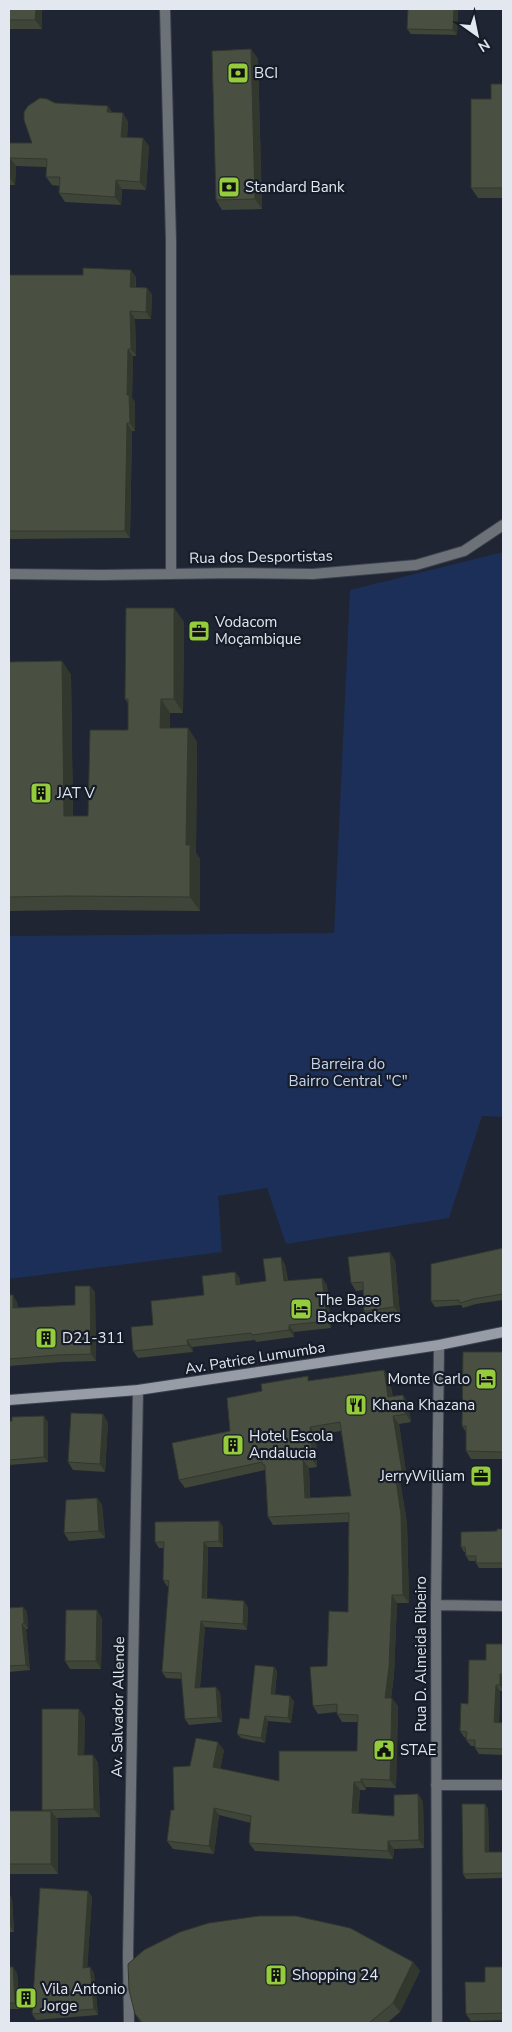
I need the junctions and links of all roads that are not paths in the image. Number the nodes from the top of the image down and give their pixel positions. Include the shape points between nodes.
1 (164, 9) edge
2 (503, 524) edge
3 (171, 573) junction
4 (9, 574) edge
5 (503, 1332) edge
6 (439, 1345) junction
7 (138, 1390) junction
8 (9, 1400) edge
9 (436, 1606) junction
10 (503, 1606) edge
11 (436, 1785) junction
12 (503, 1785) edge
13 (129, 2023) edge
14 (437, 2023) edge

1 - 3 street via 171,241
2 - 3 street, Rua dos Desportistas via 464,550 416,565 313,574
3 - 4 street, Rua dos Desportistas
5 - 6 main road, Av. Patrice Lumumba
6 - 7 main road, Av. Patrice Lumumba
6 - 9 street, Rua D. Almeida Ribeiro
7 - 8 main road, Av. Patrice Lumumba
7 - 13 street, Av. Salvador Allende
9 - 10 street
9 - 11 street, Rua D. Almeida Ribeiro
11 - 12 street
11 - 14 street, Rua D. Almeida Ribeiro

